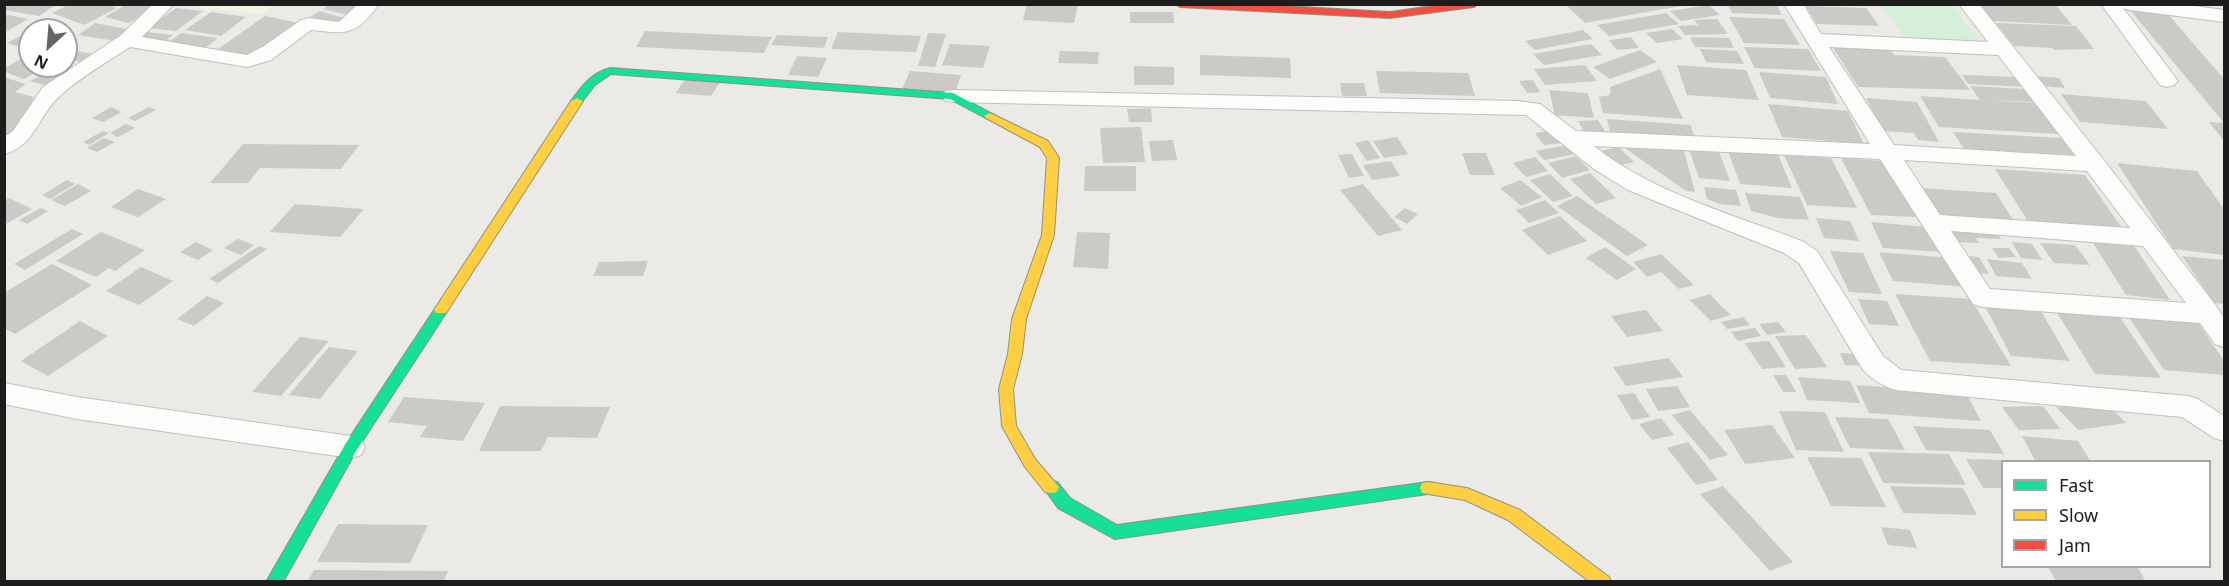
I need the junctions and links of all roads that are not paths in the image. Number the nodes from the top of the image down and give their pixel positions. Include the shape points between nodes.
1 (165, 4) edge
2 (370, 4) edge
3 (1180, 4) edge
4 (1474, 4) edge
5 (1793, 4) edge
6 (1968, 4) edge
7 (2110, 4) edge
8 (2130, 4) edge
9 (1432, 7) edge
10 (2224, 16) edge
11 (127, 40) junction
12 (1814, 40) junction
13 (2001, 49) junction
14 (2167, 81) dead end
15 (953, 96) junction
16 (1573, 138) junction
17 (4, 147) edge
18 (1888, 152) junction
19 (2095, 164) junction
20 (1933, 222) junction
21 (2150, 238) junction
22 (2208, 314) junction
23 (2224, 337) edge
24 (4, 393) edge
25 (2188, 407) junction
26 (2224, 409) edge
27 (2224, 430) edge
28 (351, 447) junction
29 (274, 582) edge
30 (1603, 582) edge

1 - 11 street
2 - 11 street via 344,28 308,24 267,54 247,61
3 - 9 street via 1390,15
4 - 9 street
5 - 12 street
6 - 13 street
7 - 14 street
8 - 10 street
11 - 17 street via 51,92 21,136
12 - 13 street
12 - 18 street
13 - 19 street
15 - 16 street via 1518,107 1532,109
15 - 28 street via 610,71 600,74 590,82
15 - 30 street via 1044,144 1053,158 1048,235 1020,319 1006,389 1009,426 1030,463 1064,502 1115,532 1425,488 1467,494 1514,515
16 - 18 street
16 - 25 street via 1602,164 1636,185 1793,247 1808,257 1874,363 1896,380
18 - 19 street
18 - 20 street
19 - 21 street
20 - 21 street
20 - 22 street via 1982,298
21 - 22 street
22 - 23 street
24 - 28 street via 77,408
25 - 26 street
25 - 27 street
28 - 29 street

